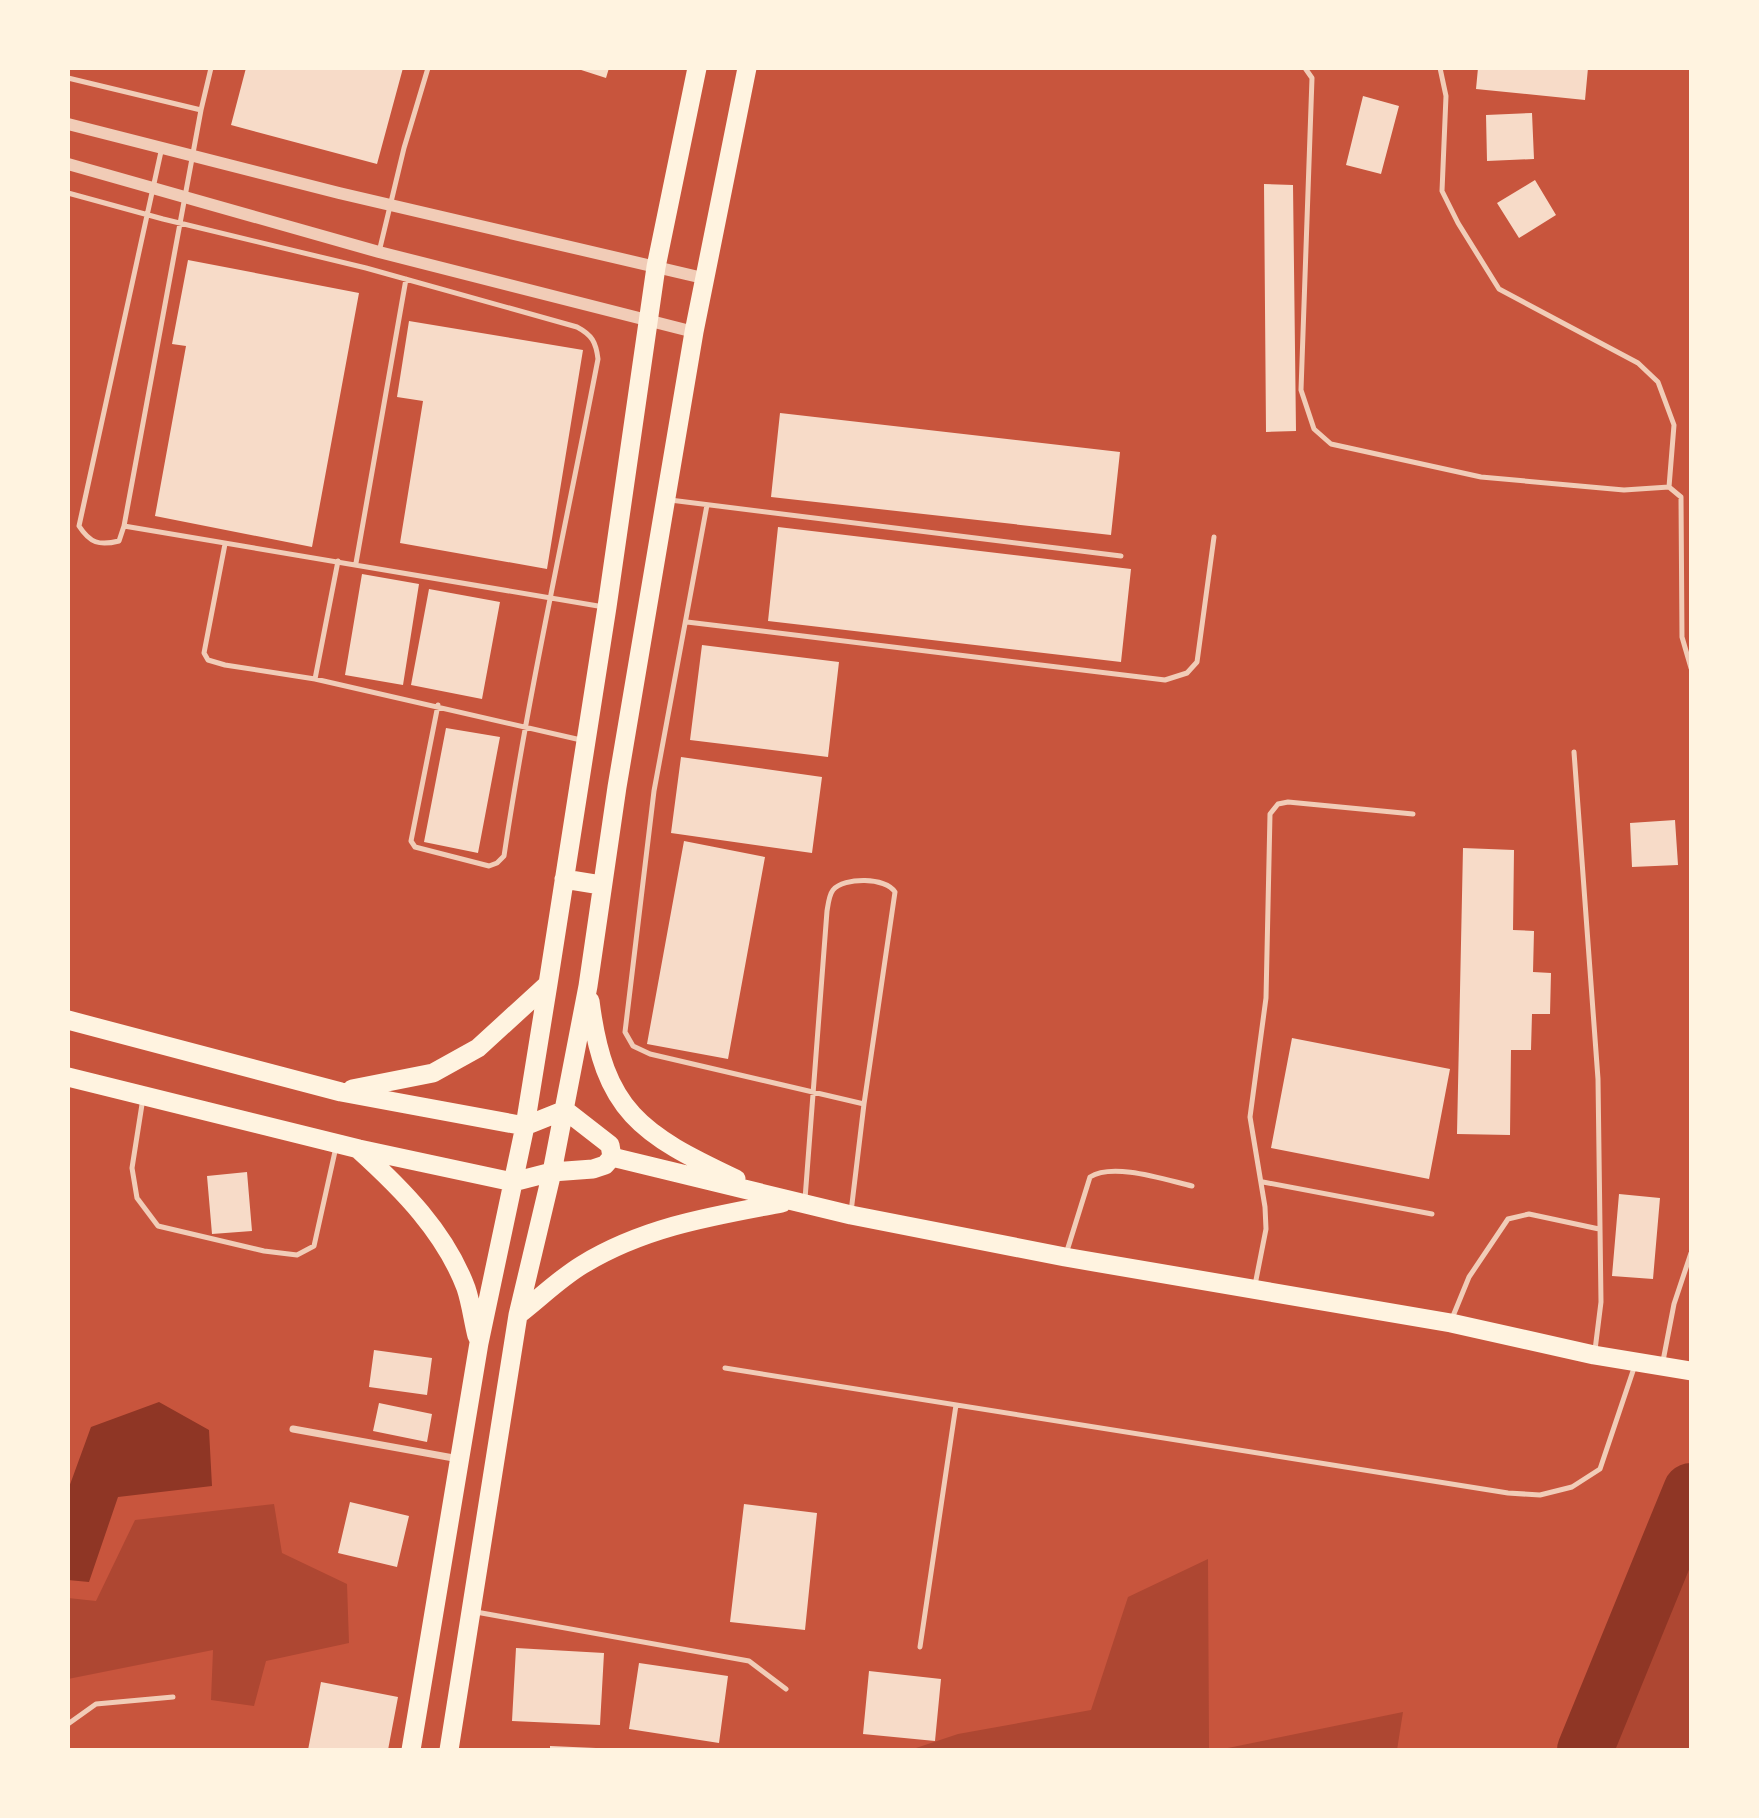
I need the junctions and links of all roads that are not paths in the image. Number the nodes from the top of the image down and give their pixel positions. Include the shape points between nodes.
1 (211, 68) edge
2 (428, 68) edge
3 (697, 68) edge
4 (747, 68) edge
5 (1305, 68) edge
6 (1440, 68) edge
7 (68, 78) edge
8 (201, 110) junction
9 (68, 124) edge
10 (162, 146) junction
11 (194, 154) junction
12 (68, 164) edge
13 (152, 186) junction
14 (68, 193) edge
15 (184, 195) junction
16 (391, 204) junction
17 (145, 214) junction
18 (179, 223) junction
19 (379, 252) junction
20 (656, 267) junction
21 (406, 278) junction
22 (704, 278) junction
23 (647, 321) junction
24 (694, 332) junction
25 (1669, 487) junction
26 (1691, 496) edge
27 (1681, 497) junction
28 (667, 499) junction
29 (707, 505) junction
30 (124, 526) junction
31 (1214, 537) dead end
32 (225, 544) junction
33 (1121, 556) dead end
34 (338, 561) junction
35 (356, 563) junction
36 (552, 598) junction
37 (607, 607) junction
38 (687, 622) junction
39 (1691, 668) edge
40 (316, 679) junction
41 (438, 705) junction
42 (523, 724) junction
43 (585, 741) junction
44 (1574, 752) dead end
45 (1413, 814) dead end
46 (564, 879) junction
47 (601, 885) junction
48 (548, 984) junction
49 (588, 986) junction
50 (68, 1020) edge
51 (68, 1077) edge
52 (341, 1092) junction
53 (811, 1094) junction
54 (143, 1096) junction
55 (864, 1104) junction
56 (565, 1110) junction
57 (525, 1125) junction
58 (336, 1144) junction
59 (359, 1149) junction
60 (612, 1157) junction
61 (552, 1172) junction
62 (513, 1182) junction
63 (1263, 1182) junction
64 (1192, 1186) dead end
65 (790, 1201) junction
66 (1432, 1214) dead end
67 (851, 1215) junction
68 (1599, 1229) junction
69 (1691, 1253) edge
70 (1065, 1257) junction
71 (1255, 1288) junction
72 (518, 1315) junction
73 (1451, 1323) junction
74 (479, 1343) junction
75 (1594, 1355) junction
76 (1637, 1362) junction
77 (1661, 1367) junction
78 (725, 1368) dead end
79 (1691, 1371) edge
80 (956, 1405) junction
81 (293, 1429) dead end
82 (460, 1459) junction
83 (473, 1612) junction
84 (920, 1647) dead end
85 (786, 1689) dead end
86 (173, 1697) dead end
87 (68, 1724) edge
88 (411, 1750) edge
89 (449, 1750) edge

1 - 8 lane
2 - 16 lane
3 - 20 highway
4 - 22 highway
5 - 25 lane via 1312,78 1301,390 1314,429 1331,444 1481,477 1624,490
6 - 25 lane via 1446,96 1442,191 1458,223 1499,289 1638,363 1658,383 1674,425
7 - 8 lane
8 - 11 lane
9 - 10 street
10 - 11 street
10 - 13 lane
11 - 15 lane
11 - 16 street
12 - 13 street
13 - 15 street
13 - 17 lane
14 - 17 lane
15 - 18 lane
15 - 19 street
16 - 19 lane
16 - 20 street
17 - 18 lane
17 - 30 lane via 79,526 87,539 98,545 119,541
18 - 21 lane
18 - 30 lane
19 - 23 street
20 - 22 street
20 - 23 highway
21 - 35 lane
21 - 36 lane via 577,327 596,343 598,359
22 - 24 highway
23 - 24 street
23 - 37 highway
24 - 28 highway
25 - 27 lane
26 - 27 lane
27 - 39 lane via 1682,637
28 - 29 lane
28 - 47 highway
29 - 33 lane
29 - 38 lane
30 - 32 lane
31 - 38 lane via 1197,662 1187,673 1165,680
32 - 34 lane
32 - 40 lane via 204,653 208,660
34 - 35 lane
34 - 40 lane
35 - 36 lane
36 - 37 lane
36 - 42 lane
37 - 43 highway
38 - 53 lane via 654,791 625,1032 633,1046 650,1054
40 - 41 lane
41 - 42 lane
41 - 42 lane via 411,841 415,847 489,866 504,856
42 - 43 lane
43 - 46 highway
44 - 68 lane via 1598,1079
45 - 63 lane via 1288,802 1278,804 1270,814 1266,998 1250,1117
46 - 47 highway
46 - 48 highway
47 - 49 highway
48 - 52 highway via 478,1048 433,1073
48 - 57 highway
49 - 56 highway
49 - 65 highway via 607,1075 638,1123 672,1149
50 - 52 highway
51 - 54 highway
52 - 57 highway
53 - 55 lane
53 - 55 lane via 831,891 841,884 881,880 895,892
53 - 65 lane
54 - 58 highway
54 - 58 lane via 132,1168 137,1198 158,1226 297,1255 314,1246
55 - 67 lane
56 - 57 highway
56 - 60 highway via 610,1145
56 - 61 highway
57 - 62 highway
58 - 59 highway
59 - 62 highway
59 - 74 highway via 406,1193 432,1228 466,1287
60 - 61 highway via 593,1169
60 - 65 highway
61 - 62 highway
61 - 72 highway
62 - 74 highway
63 - 66 lane
63 - 71 lane via 1266,1229
64 - 70 lane via 1116,1170 1099,1171 1090,1177
65 - 67 highway
65 - 72 highway via 678,1222 613,1248 580,1266
67 - 70 highway
68 - 73 lane via 1529,1214 1508,1219 1469,1277
68 - 75 lane via 1601,1302
69 - 77 lane
70 - 71 highway
71 - 73 highway
72 - 83 highway
73 - 75 highway
74 - 82 highway
75 - 76 highway
76 - 77 highway
76 - 80 lane via 1600,1469 1573,1487 1540,1494 1508,1493
77 - 79 highway
78 - 80 lane
80 - 84 lane
81 - 82 street
82 - 88 highway
83 - 85 lane via 749,1661
83 - 89 highway
86 - 87 lane via 96,1704

